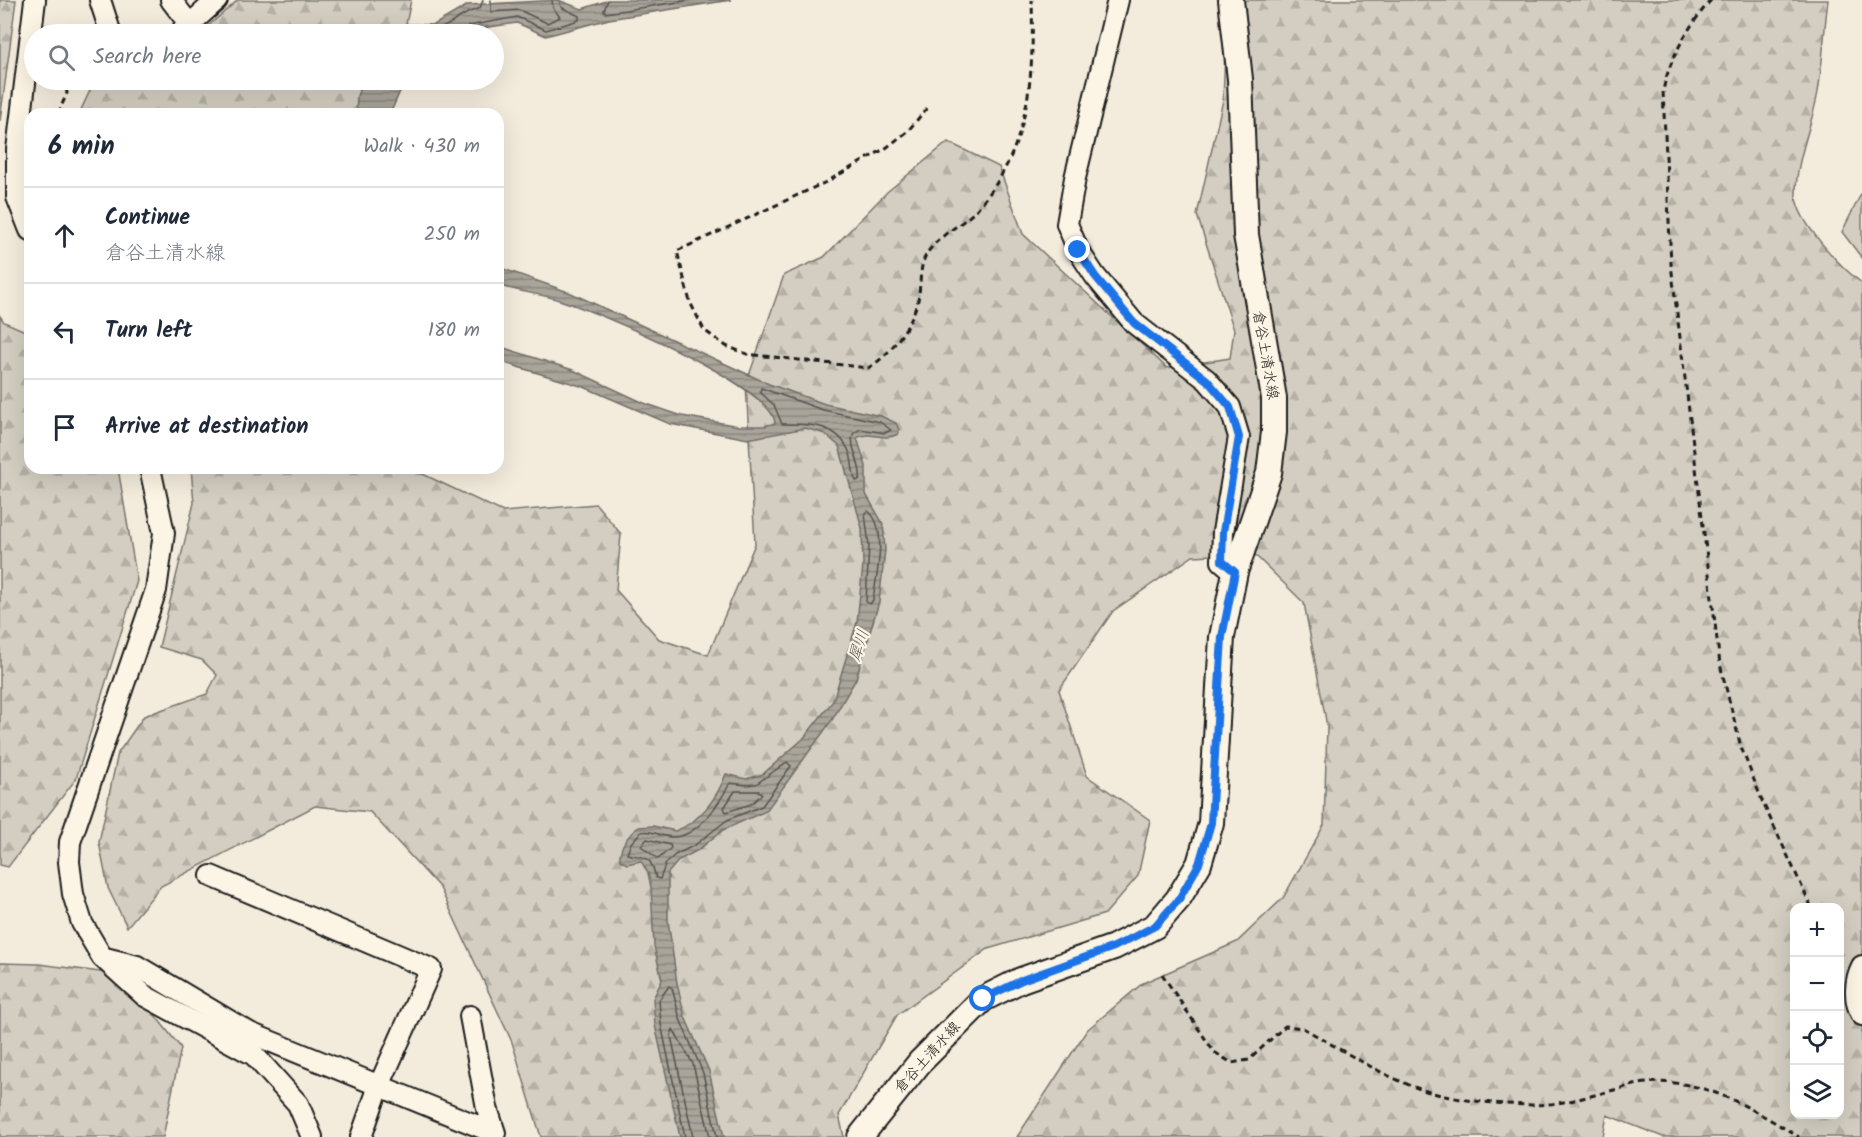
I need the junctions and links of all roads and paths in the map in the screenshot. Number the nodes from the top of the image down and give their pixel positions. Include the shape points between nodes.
1 (35, 0) edge
2 (100, 0) edge
3 (171, 0) edge
4 (217, 0) edge
5 (1032, 0) edge
6 (1118, 0) edge
7 (1231, 0) edge
8 (1711, 0) edge
9 (32, 24) edge
10 (108, 24) edge
11 (182, 24) edge
12 (191, 24) edge
13 (24, 90) edge
14 (67, 90) edge
15 (61, 108) edge
16 (927, 108) dead end
17 (24, 215) edge
18 (151, 474) edge
19 (1235, 572) junction
20 (211, 876) dead end
21 (1810, 903) edge
22 (102, 957) junction
23 (1862, 966) edge
24 (1162, 974) dead end
25 (1862, 1015) edge
26 (470, 1016) dead end
27 (379, 1086) junction
28 (312, 1137) edge
29 (361, 1137) edge
30 (860, 1137) edge
31 (1799, 1137) edge

1 - 9 street
2 - 10 street
3 - 11 street
4 - 12 street
5 - 16 path via 1028,87 1014,155 999,182 975,211 924,257 912,316 882,360 868,368 747,354 726,346 704,330 690,302 677,251 826,182 886,148 908,132
6 - 19 street via 1067,224 1095,276 1134,323 1207,380 1230,407 1239,437 1222,561
7 - 19 main road, 倉谷土清水線 via 1240,79 1246,235 1274,398 1275,432 1269,473
8 - 21 path via 1696,18 1667,72 1664,91 1671,264 1720,664 1745,756
13 - 17 street via 17,150 17,197
14 - 15 path
18 - 22 street via 164,533 156,590 70,842 73,894 82,923
19 - 30 main road, 倉谷土清水線 via 1222,637 1211,823 1199,864 1179,899 1155,926 1135,937 983,999 920,1062
20 - 27 street via 431,969
22 - 27 street via 137,966 250,1033
22 - 28 street via 144,996 254,1055 298,1104
23 - 25 street via 1856,978
24 - 31 path via 1214,1052 1232,1063 1249,1060 1285,1026 1303,1028 1419,1089 1463,1099 1534,1105 1639,1084 1675,1082 1712,1091
26 - 27 street via 495,1133
27 - 29 street

